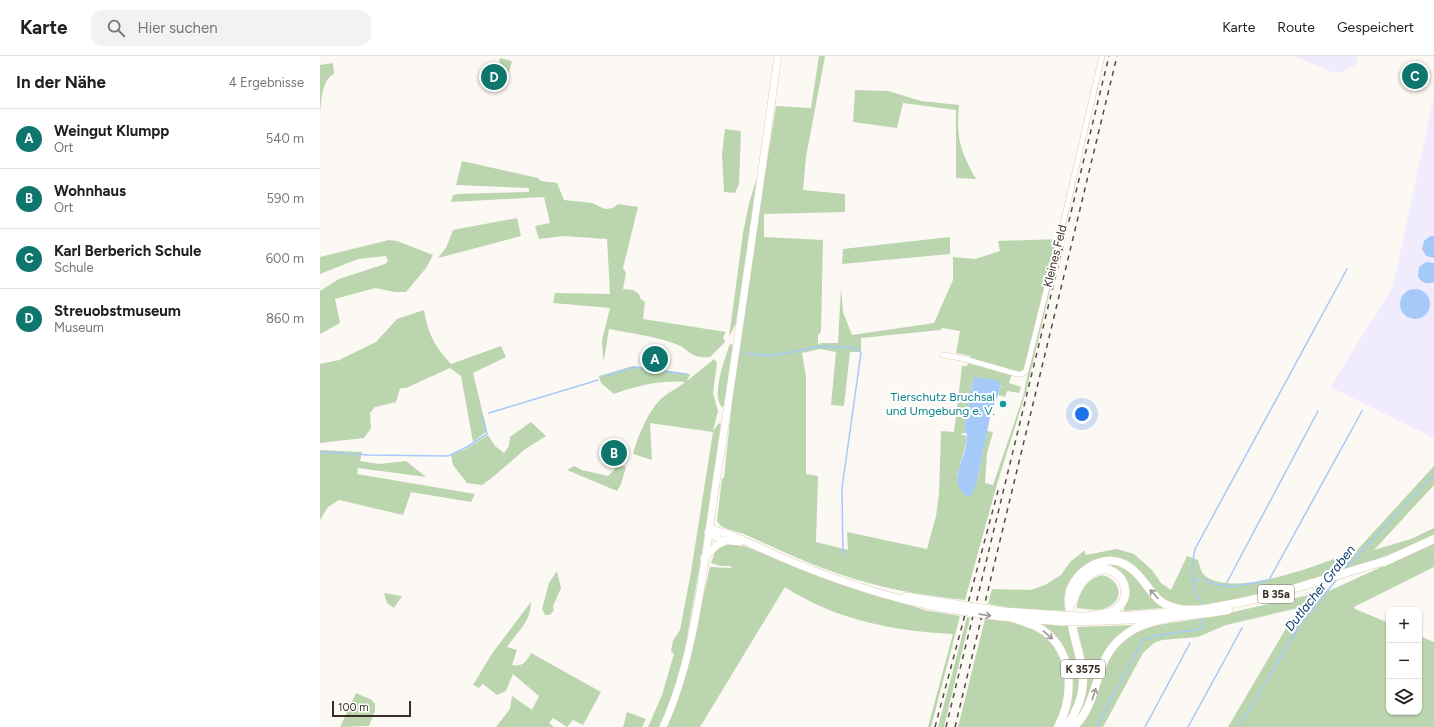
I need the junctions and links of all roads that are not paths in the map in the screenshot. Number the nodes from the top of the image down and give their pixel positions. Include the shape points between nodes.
1 (778, 56) edge
2 (1102, 56) edge
3 (943, 355) dead end
4 (709, 531) junction
5 (1434, 539) edge
6 (726, 540) junction
7 (744, 542) junction
8 (704, 558) junction
9 (1389, 560) junction
10 (1220, 608) junction
11 (1070, 610) junction
12 (1193, 611) junction
13 (1002, 614) junction
14 (1090, 616) junction
15 (1013, 618) junction
16 (1062, 618) junction
17 (1080, 619) junction
18 (1157, 619) junction
19 (663, 727) edge
20 (1058, 727) edge
21 (1066, 727) edge
22 (1074, 727) edge

1 - 4 main road
2 - 3 street, Kleines Feld via 1026,371 1017,374
4 - 6 main road, B 35a via 716,538
4 - 7 main road, B 35a via 734,536
4 - 8 main road
5 - 9 main road, B 35a
6 - 7 main road, B 35a
6 - 8 main road
7 - 13 main road, B 35a, bridge via 810,570 886,594
8 - 19 main road via 686,660 678,690
9 - 10 main road, B 35a
9 - 10 main road, B 35a via 1341,581 1277,599
10 - 12 main road, B 35a
12 -> 11 main road via 1159,600 1137,573 1111,560 1096,562 1084,570 1070,591
11 - 14 main road via 1079,586 1091,573 1103,569 1115,572 1125,585 1123,600 1111,612
11 - 21 main road, K 3575 via 1082,664 1083,686 1078,706
12 - 14 main road, B 35a
12 - 18 main road, B 35a
13 - 15 main road, B 35a
13 - 16 main road, B 35a
14 - 17 main road, B 35a
15 - 16 main road, B 35a
15 -> 20 main road via 1043,630 1057,644 1066,661 1068,691
16 - 17 main road, B 35a, bridge
17 - 18 main road, B 35a
22 -> 18 main road via 1092,699 1111,648 1131,630

